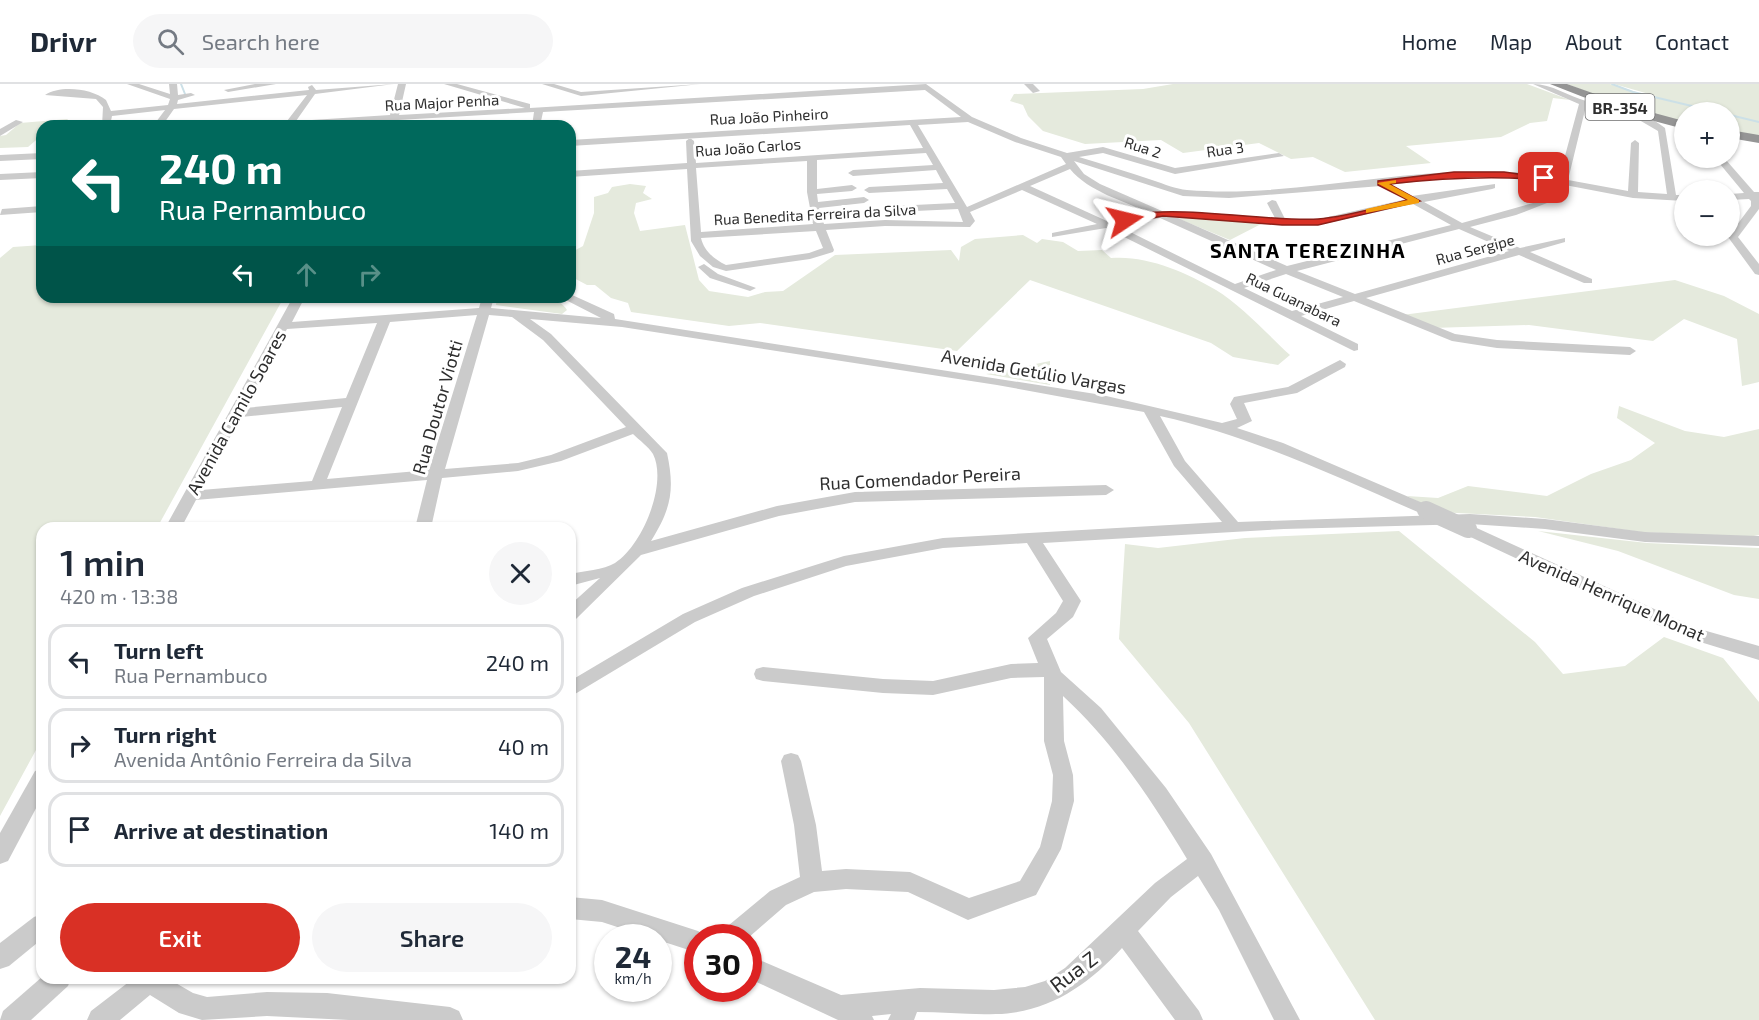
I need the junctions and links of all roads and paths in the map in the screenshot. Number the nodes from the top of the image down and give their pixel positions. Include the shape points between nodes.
1 (131, 84) edge
2 (173, 84) edge
3 (196, 84) edge
4 (272, 84) edge
5 (390, 84) edge
6 (413, 84) edge
7 (546, 84) edge
8 (697, 84) edge
9 (1028, 84) edge
10 (1537, 84) edge
11 (1557, 84) edge
12 (402, 85) edge
13 (455, 85) edge
14 (925, 86) edge
15 (633, 87) edge
16 (312, 88) edge
17 (1035, 91) dead end
18 (213, 92) dead end
19 (603, 92) junction
20 (66, 93) dead end
21 (176, 98) junction
22 (1583, 104) junction
23 (173, 107) junction
24 (596, 107) junction
25 (539, 110) junction
26 (109, 114) junction
27 (969, 119) junction
28 (108, 120) edge
29 (162, 120) edge
30 (292, 120) edge
31 (393, 120) edge
32 (417, 120) edge
33 (537, 120) edge
34 (19, 122) dead end
35 (1674, 122) edge
36 (913, 123) junction
37 (0, 133) edge
38 (1740, 136) edge
39 (1759, 139) edge
40 (690, 141) dead end
41 (576, 143) edge
42 (1635, 143) dead end
43 (927, 150) junction
44 (36, 156) edge
45 (1279, 156) dead end
46 (0, 158) edge
47 (812, 158) junction
48 (1068, 160) junction
49 (691, 166) junction
50 (937, 167) junction
51 (1729, 168) edge
52 (1175, 171) joint
53 (853, 173) dead end
54 (576, 174) edge
55 (36, 175) edge
56 (0, 177) edge
57 (1563, 182) junction
58 (1381, 183) junction
59 (947, 186) junction
60 (1492, 186) dead end
61 (1024, 187) junction
62 (852, 188) dead end
63 (869, 190) dead end
64 (812, 192) junction
65 (1633, 195) junction
66 (1755, 196) edge
67 (1672, 198) joint
68 (864, 200) dead end
69 (1416, 201) junction
70 (1544, 201) dead end
71 (1272, 203) dead end
72 (814, 205) junction
73 (963, 208) junction
74 (36, 209) edge
75 (894, 209) dead end
76 (2, 212) dead end
77 (1163, 214) junction
78 (1282, 222) junction
79 (1106, 224) junction
80 (1460, 226) junction
81 (819, 227) junction
82 (696, 235) junction
83 (1056, 235) dead end
84 (1561, 240) dead end
85 (1520, 252) junction
86 (704, 254) junction
87 (1286, 270) junction
88 (1759, 272) edge
89 (1588, 281) dead end
90 (750, 288) dead end
91 (1233, 288) junction
92 (1352, 298) junction
93 (576, 302) edge
94 (297, 303) edge
95 (486, 304) edge
96 (585, 306) junction
97 (516, 313) junction
98 (1292, 315) junction
99 (566, 318) junction
100 (385, 319) junction
101 (621, 323) junction
102 (284, 326) junction
103 (1354, 347) dead end
104 (1630, 351) dead end
105 (1340, 364) dead end
106 (351, 402) junction
107 (1149, 409) junction
108 (236, 412) junction
109 (636, 428) junction
110 (1222, 428) junction
111 (435, 476) junction
112 (317, 486) junction
113 (1106, 490) dead end
114 (189, 496) junction
115 (1426, 510) joint
116 (176, 522) edge
117 (424, 522) edge
118 (1235, 528) junction
119 (1032, 538) junction
120 (1759, 541) edge
121 (635, 551) junction
122 (620, 568) junction
123 (576, 579) edge
124 (576, 609) edge
125 (1759, 653) edge
126 (1051, 673) junction
127 (763, 674) dead end
128 (576, 686) edge
129 (792, 761) dead end
130 (36, 788) edge
131 (0, 854) edge
132 (1203, 861) junction
133 (812, 882) junction
134 (576, 908) edge
135 (747, 924) edge
136 (1124, 929) junction
137 (36, 930) edge
138 (684, 937) edge
139 (1, 957) edge
140 (762, 972) edge
141 (52, 984) edge
142 (146, 984) edge
143 (157, 984) edge
144 (840, 1006) junction
145 (905, 1011) edge
146 (12, 1020) edge
147 (100, 1020) edge
148 (450, 1020) edge
149 (861, 1020) edge
150 (1190, 1020) edge
151 (1287, 1020) edge

1 - 21 street
2 - 21 street
3 - 21 street via 201,94
4 - 18 street
5 - 16 street
6 - 12 street
7 - 19 street via 570,93
8 - 15 street
9 - 17 street
10 - 22 street
11 - 35 highway, BR-354
12 - 31 street
13 - 25 street
14 - 24 street, Rua Major Penha
14 - 27 street
15 - 19 street
16 - 23 street
16 - 30 street
19 - 24 street
20 - 26 street via 96,96 105,103
21 - 23 street
22 - 57 street
22 - 67 street via 1648,121 1662,130
23 - 26 street
23 - 29 street
24 - 25 street, Rua Major Penha
25 - 32 street, Rua Major Penha
25 - 33 street
26 - 28 street
27 - 36 street, Rua João Pinheiro
27 - 48 street
34 - 37 street
36 - 41 street, Rua João Pinheiro
36 - 43 street
38 - 39 highway
40 - 49 street
42 - 65 street
43 - 47 street, Rua João Carlos
43 - 50 street
44 - 46 street
45 - 52 street, Rua 3
47 - 49 street, Rua João Carlos
47 - 64 street
48 - 52 street, Rua 2 via 1102,150
48 - 58 street via 1197,195
48 - 61 street
48 - 77 street via 1081,176 1097,186
49 - 54 street, Rua João Carlos
49 - 82 street
50 - 53 street
50 - 59 street
51 - 66 street
55 - 56 street
57 - 58 street via 1523,175 1471,174
57 - 65 street
58 - 69 street
59 - 63 street
59 - 73 street
60 - 69 street
61 - 73 street
61 - 79 street, Rua Guanabara
62 - 64 street
64 - 72 street
65 - 67 street
66 - 88 street via 1756,206 1733,237
68 - 72 street
69 - 78 street via 1330,220
69 - 80 street
70 - 80 street
71 - 78 street
72 - 81 street
73 - 75 street
73 - 81 street, Rua Benedita Ferreira da Silva via 970,221 962,226 912,222
74 - 76 street
77 - 78 street
77 - 79 street
77 - 87 street
79 - 83 street
79 - 91 street, Rua Guanabara
80 - 85 street
80 - 87 street
81 - 82 street, Rua Benedita Ferreira da Silva
81 - 86 street via 828,251 810,256 737,268 721,267
82 - 86 street
84 - 85 street, Rua Sergipe
85 - 89 street
85 - 92 street, Rua Sergipe
86 - 90 street via 700,262 710,273
87 - 91 street
87 - 92 street
91 - 98 street, Rua Guanabara
92 - 98 street, Rua Sergipe
92 - 104 street via 1446,335 1497,344
93 - 96 street
94 - 102 street, Avenida Camilo Soares
95 - 97 street
95 - 100 street
95 - 111 street, Rua Doutor Viotti
96 - 99 street
96 - 101 street
97 - 99 street
97 - 109 street via 547,336
98 - 103 street, Rua Guanabara
99 - 101 street
100 - 102 street
100 - 106 street
101 - 107 street, Avenida Getúlio Vargas via 997,381
102 - 108 street, Avenida Camilo Soares
105 - 110 street via 1281,394 1239,400 1245,422
106 - 108 street
106 - 112 street
107 - 110 street, Avenida Getúlio Vargas
107 - 118 street via 1179,463
108 - 114 street, Avenida Camilo Soares
109 - 111 street via 535,464
109 - 121 street via 660,453 665,477 662,501 651,529
110 - 115 street, Avenida Getúlio Vargas via 1332,467
111 - 112 street
111 - 117 street, Rua Doutor Viotti
112 - 114 street
113 - 121 street, Rua Comendador Pereira via 855,497 814,503
114 - 116 street, Avenida Camilo Soares
115 - 125 street, Avenida Henrique Monat, bridge via 1672,625
118 - 119 street
118 - 120 street via 1492,519 1645,537
119 - 126 street via 1072,601 1065,616 1037,638
119 - 128 street via 890,550 803,572 689,618
121 - 122 street
122 - 123 street
122 - 124 street
126 - 127 street via 1011,671 933,688
126 - 132 street via 1094,713 1127,753
126 - 133 street via 1053,730 1063,775 1063,801 1050,849 1028,888 968,909 910,882
129 - 133 street
130 - 131 street
132 - 136 street, Rua Z via 1173,880
132 - 151 street
133 - 135 street via 778,898
134 - 138 street via 602,910
136 - 145 street, Rua Z via 1054,989 1035,997
136 - 150 street
137 - 139 street
140 - 144 street
141 - 146 street
142 - 147 street
143 - 148 street via 188,1004 207,1009 327,1005
144 - 145 street, Rua Z
144 - 149 street

